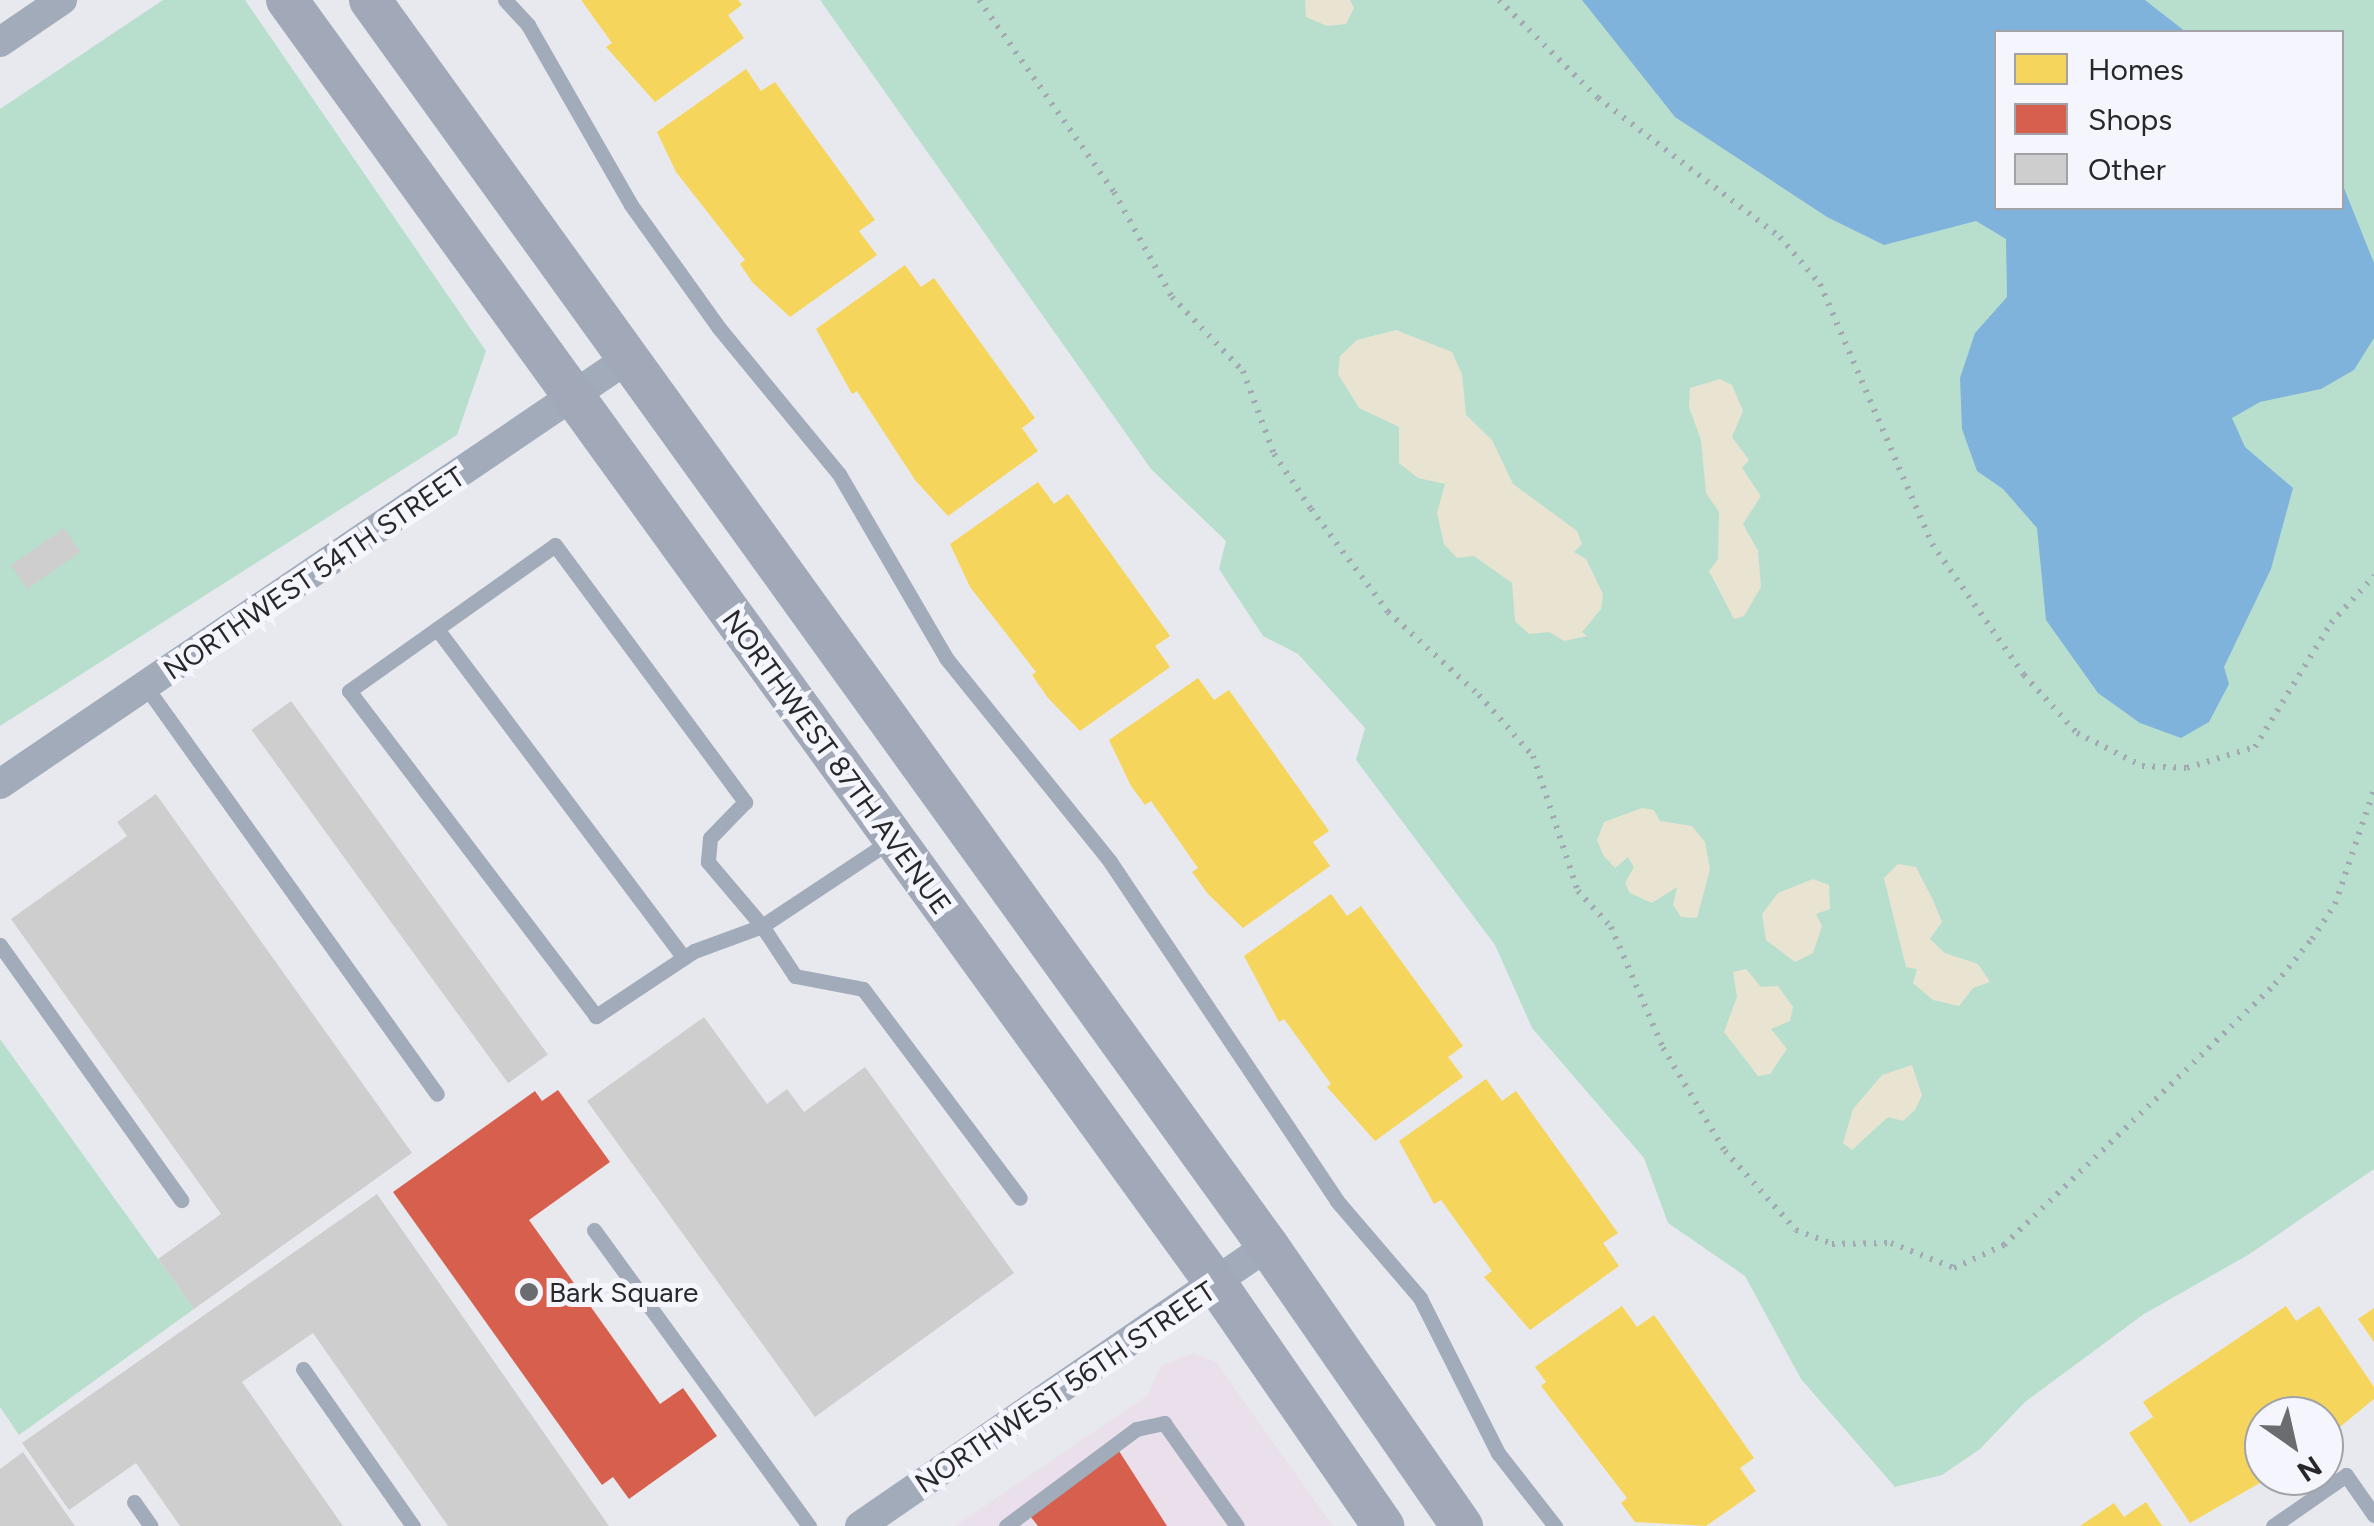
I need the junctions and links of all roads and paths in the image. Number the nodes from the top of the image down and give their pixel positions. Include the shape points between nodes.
1 (62, 0) edge
2 (287, 0) edge
3 (370, 0) edge
4 (505, 0) edge
5 (979, 0) edge
6 (1499, 0) edge
7 (0, 42) edge
8 (628, 359) junction
9 (572, 398) junction
10 (2374, 576) edge
11 (437, 629) junction
12 (146, 686) junction
13 (0, 784) edge
14 (2374, 790) edge
15 (893, 839) junction
16 (762, 926) junction
17 (0, 944) edge
18 (684, 958) junction
19 (437, 1094) dead end
20 (1020, 1198) dead end
21 (181, 1200) dead end
22 (594, 1230) dead end
23 (1268, 1246) junction
24 (1217, 1285) junction
25 (303, 1368) dead end
26 (134, 1502) dead end
27 (2374, 1515) edge
28 (867, 1524) edge
29 (151, 1526) edge
30 (414, 1526) edge
31 (808, 1526) edge
32 (1006, 1526) edge
33 (1237, 1526) edge
34 (1383, 1526) edge
35 (1462, 1526) edge
36 (1556, 1526) edge
37 (2273, 1526) edge

1 - 7 street
2 - 9 main road, NORTHWEST 87TH AVENUE
3 - 8 main road
4 - 36 lane via 528,25 631,205 719,328 839,474 946,658 1109,860 1338,1201 1420,1298 1498,1453
5 - 14 path via 1114,192 1172,298 1242,370 1274,454 1311,509 1388,612 1479,695 1533,756 1578,891 1611,927 1663,1048 1724,1151 1796,1230 1832,1244 1890,1243 1954,1268 2004,1245 2274,984 2312,939 2334,904
6 - 10 path via 1612,110 1780,237 1820,284 1932,544 2024,674 2077,733 2142,766 2187,768 2255,747 2331,623
8 - 9 street, NORTHWEST 54TH STREET
8 - 23 main road
9 - 12 street, NORTHWEST 54TH STREET
9 - 15 main road, NORTHWEST 87TH AVENUE
11 - 16 lane via 556,545 745,802 710,838 708,862
11 - 18 lane
11 - 18 lane via 349,691 596,1016
12 - 13 street, NORTHWEST 54TH STREET
12 - 19 lane
15 - 16 lane
15 - 24 main road, NORTHWEST 87TH AVENUE
16 - 18 lane
16 - 20 lane via 795,976 863,989
17 - 21 lane
22 - 31 lane
23 - 24 street, NORTHWEST 56TH STREET
23 - 35 main road
24 - 28 street, NORTHWEST 56TH STREET
24 - 34 main road, NORTHWEST 87TH AVENUE
25 - 30 lane
26 - 29 lane
27 - 37 lane via 2346,1474
32 - 33 lane via 1136,1429 1164,1423

